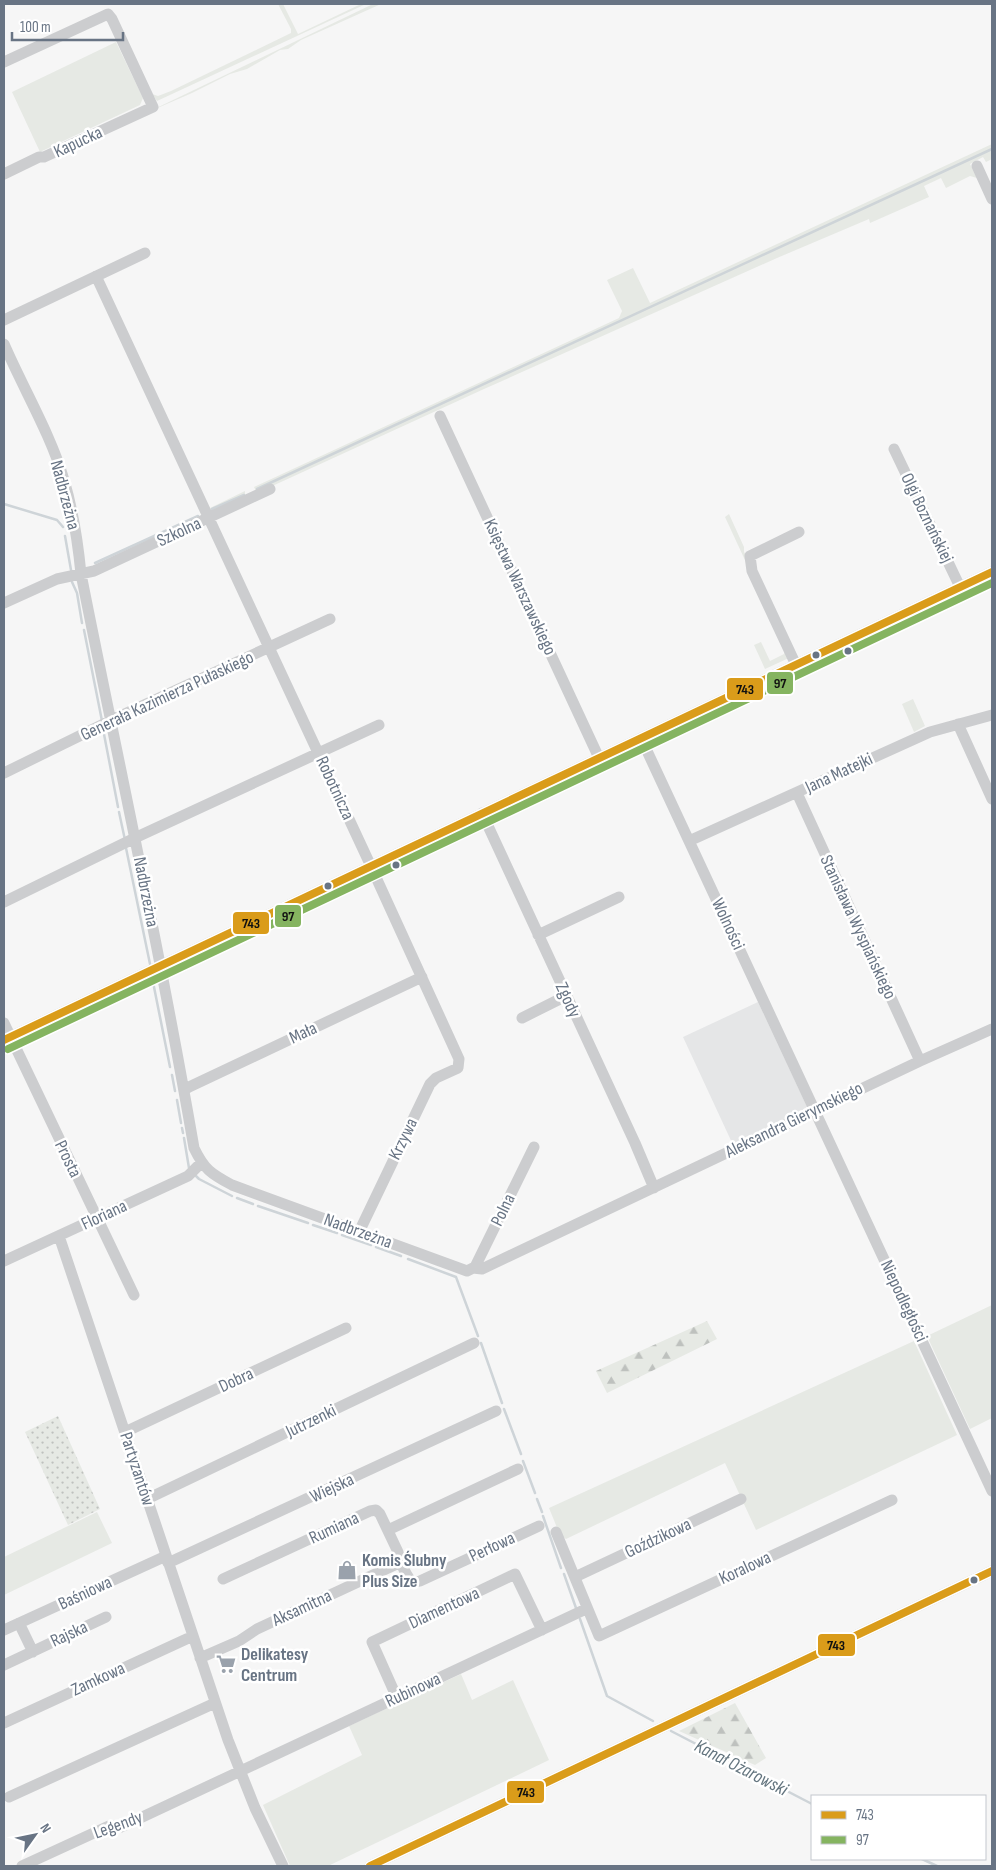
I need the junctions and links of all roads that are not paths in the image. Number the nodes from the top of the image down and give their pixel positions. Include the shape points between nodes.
1 (4, 62) edge
2 (977, 166) dead end
3 (4, 174) edge
4 (992, 199) edge
5 (145, 253) dead end
6 (96, 276) junction
7 (4, 320) edge
8 (4, 344) edge
9 (440, 416) dead end
10 (894, 449) dead end
11 (270, 489) dead end
12 (210, 518) junction
13 (799, 532) dead end
14 (992, 572) edge
15 (81, 574) junction
16 (960, 587) junction
17 (4, 603) edge
18 (330, 619) dead end
19 (269, 648) junction
20 (796, 664) junction
21 (992, 715) edge
22 (111, 720) junction
23 (958, 724) junction
24 (379, 725) dead end
25 (641, 738) junction
26 (319, 754) junction
27 (600, 758) junction
28 (4, 773) edge
29 (797, 793) junction
30 (992, 800) edge
31 (482, 813) junction
32 (135, 838) junction
33 (689, 841) junction
34 (371, 866) junction
35 (619, 897) dead end
36 (4, 902) edge
37 (538, 935) junction
38 (161, 966) junction
39 (422, 977) junction
40 (566, 996) junction
41 (522, 1018) dead end
42 (4, 1023) edge
43 (992, 1029) edge
44 (7, 1038) edge
45 (459, 1059) joint
46 (920, 1061) junction
47 (184, 1090) junction
48 (815, 1111) junction
49 (534, 1147) dead end
50 (195, 1170) junction
51 (654, 1188) junction
52 (97, 1218) junction
53 (359, 1232) junction
54 (59, 1236) junction
55 (4, 1261) edge
56 (472, 1269) junction
57 (134, 1295) dead end
58 (346, 1328) dead end
59 (474, 1343) dead end
60 (496, 1411) dead end
61 (125, 1432) junction
62 (518, 1469) dead end
63 (992, 1491) edge
64 (147, 1499) junction
65 (741, 1499) dead end
66 (892, 1500) dead end
67 (539, 1526) dead end
68 (388, 1530) junction
69 (556, 1532) dead end
70 (167, 1560) junction
71 (401, 1562) junction
72 (992, 1571) edge
73 (575, 1577) junction
74 (223, 1579) dead end
75 (586, 1609) junction
76 (106, 1617) dead end
77 (19, 1623) junction
78 (4, 1630) edge
79 (542, 1630) junction
80 (192, 1636) junction
81 (33, 1652) junction
82 (200, 1658) junction
83 (4, 1665) edge
84 (397, 1698) junction
85 (215, 1703) junction
86 (4, 1723) edge
87 (240, 1771) junction
88 (9, 1797) dead end
89 (22, 1866) edge
90 (282, 1866) edge
91 (370, 1866) edge

1 - 3 street, Kapucka via 108,14 152,108
2 - 4 street
5 - 6 street
6 - 7 street
6 - 12 street, Robotnicza
8 - 15 street, Nadbrzeżna via 64,480 79,548
9 - 27 street, Księstwa Warszawskiego
10 - 16 street, Olgi Boznańskiej
11 - 12 street, Szkolna
12 - 15 street, Szkolna
12 - 19 street, Robotnicza
13 - 20 street via 750,556 752,571
14 - 16 street
15 - 17 street, Szkolna via 57,579
15 - 22 street, Nadbrzeżna
16 - 20 street
18 - 19 street, Generała Kazimierza Pułaskiego
19 - 22 street, Generała Kazimierza Pułaskiego
19 - 26 street, Robotnicza
20 - 25 street
21 - 23 street, Jana Matejki
22 - 28 street, Generała Kazimierza Pułaskiego
22 - 32 street, Nadbrzeżna
23 - 29 street, Jana Matejki via 930,732
23 - 30 street
24 - 26 street
25 - 27 street
25 - 33 street, Wolności
26 - 32 street
26 - 34 street, Robotnicza
27 - 31 street
29 - 33 street, Jana Matejki
29 - 46 street, Stanisława Wyspiańskiego
31 - 34 street
31 - 37 street, Zgody
32 - 36 street
32 - 38 street, Nadbrzeżna
33 - 48 street, Wolności
34 - 38 street
34 - 39 street, Robotnicza
35 - 37 street
37 - 40 street, Zgody
38 - 44 street
38 - 47 street, Nadbrzeżna
39 - 45 street, Robotnicza
39 - 47 street, Mała
40 - 41 street
40 - 51 street, Zgody
42 - 44 street, Prosta
43 - 46 street, Aleksandra Gierymskiego
44 - 52 street, Prosta
45 - 53 street, Krzywa via 458,1068 430,1084
46 - 48 street, Aleksandra Gierymskiego
47 - 50 street, Nadbrzeżna
48 - 51 street, Aleksandra Gierymskiego
48 - 63 street, Niepodległości
49 - 56 street, Polna
50 - 52 street, Floriana
50 - 53 street, Nadbrzeżna
51 - 56 street, Aleksandra Gierymskiego via 482,1269
52 - 54 street, Floriana
52 - 57 street, Prosta
53 - 56 street, Nadbrzeżna via 467,1271
54 - 55 street, Floriana
54 - 61 street, Partyzantów
58 - 61 street, Dobra
59 - 64 street, Jutrzenki
60 - 70 street, Wiejska
61 - 64 street, Partyzantów
62 - 68 street, Rumiana
64 - 70 street, Partyzantów
65 - 73 street, Goździkowa
66 - 75 street, Koralowa via 599,1636
67 - 71 street, Perłowa via 420,1581 412,1583
68 - 71 street
68 - 74 street, Rumiana via 376,1510 370,1511
69 - 73 street
70 - 77 street, Baśniowa
70 - 80 street, Partyzantów
71 - 82 street, Aksamitna
72 - 91 street
73 - 75 street
75 - 79 street, Rubinowa
76 - 81 street, Rajska
77 - 78 street, Baśniowa
77 - 81 street, Rajska
79 - 84 street, Rubinowa
79 - 84 street, Diamentowa via 515,1574 372,1642
80 - 82 street, Partyzantów
80 - 86 street, Zamkowa
81 - 83 street, Rajska
82 - 85 street, Partyzantów
84 - 87 street, Rubinowa
85 - 87 street, Partyzantów
85 - 88 street
87 - 89 street, Legendy via 121,1827 109,1826
87 - 90 street, Partyzantów

